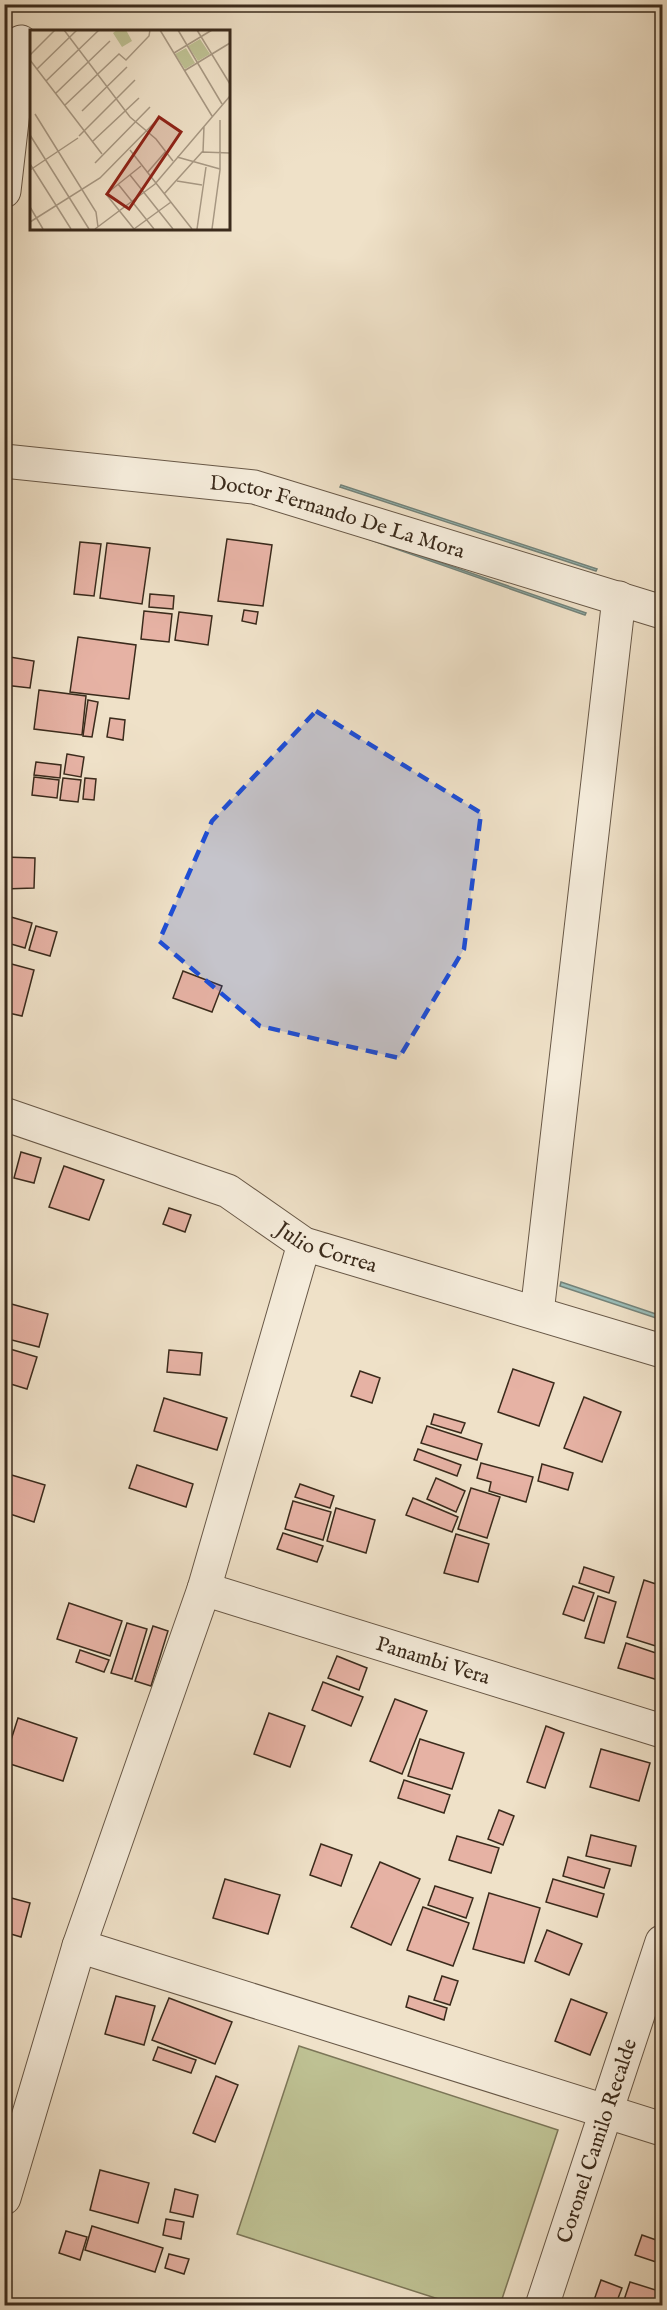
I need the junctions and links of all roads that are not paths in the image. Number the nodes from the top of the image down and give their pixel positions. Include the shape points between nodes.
1 (21, 42) dead end
2 (4, 191) edge
3 (4, 461) edge
4 (619, 598) junction
5 (663, 612) edge
6 (4, 1114) edge
7 (304, 1244) junction
8 (537, 1313) junction
9 (663, 1351) edge
10 (204, 1589) junction
11 (663, 1731) edge
12 (663, 1942) edge
13 (79, 1946) junction
14 (606, 2111) junction
15 (663, 2129) edge
16 (4, 2198) edge
17 (542, 2306) edge

1 - 2 street
3 - 4 street, Doctor Fernando De La Mora via 254,487
4 - 5 street, Doctor Fernando De La Mora
4 - 8 street
6 - 7 street, Julio Correa via 228,1191
7 - 8 street, Julio Correa
7 - 10 street
8 - 9 street, Julio Correa
10 - 11 street, Panambi Vera
10 - 13 street
12 - 14 street, Coronel Camilo Recalde
13 - 14 street
13 - 16 street
14 - 15 street
14 - 17 street, Coronel Camilo Recalde

